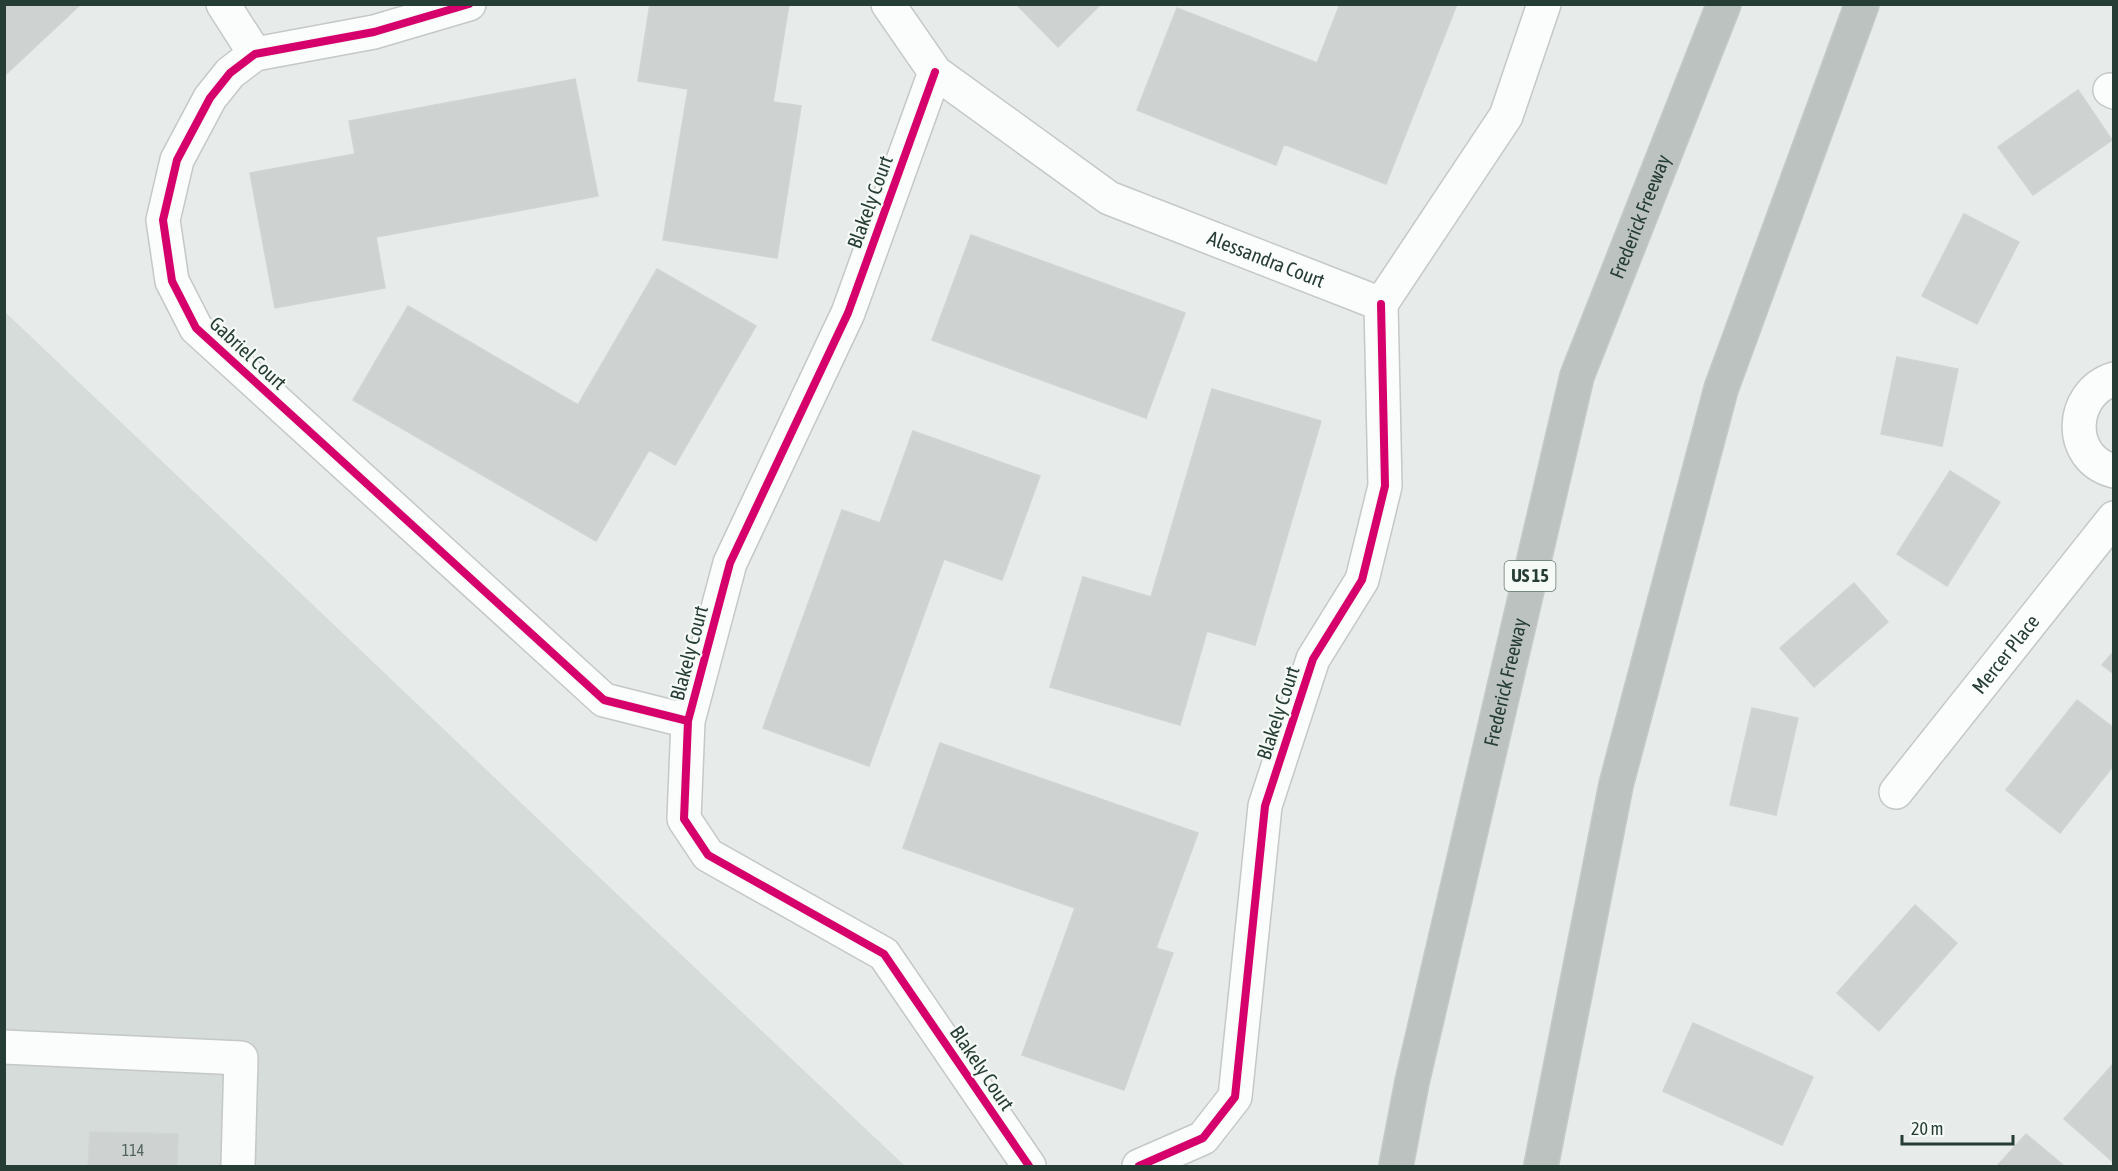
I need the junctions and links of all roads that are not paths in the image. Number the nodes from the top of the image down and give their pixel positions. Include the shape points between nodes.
1 (223, 4) edge
2 (469, 4) edge
3 (888, 4) edge
4 (1544, 4) edge
5 (1724, 4) edge
6 (1862, 4) edge
7 (255, 54) junction
8 (935, 72) junction
9 (1381, 304) junction
10 (2114, 379) edge
11 (2114, 471) edge
12 (2114, 518) edge
13 (688, 721) junction
14 (1896, 792) dead end
15 (4, 1047) edge
16 (238, 1167) edge
17 (1029, 1167) edge
18 (1139, 1167) edge
19 (1396, 1167) edge
20 (1541, 1167) edge

1 - 7 street
2 - 7 street, Gabriel Court via 374,32
3 - 8 street, Alessandra Court
4 - 9 street via 1506,116
5 - 19 highway, Frederick Freeway / US 15 via 1577,376 1412,1082
6 - 20 highway via 1721,389 1616,785
7 - 13 street, Gabriel Court via 230,72 210,98 177,160 163,220 172,281 196,328 604,700
8 - 9 street, Alessandra Court via 1109,198
8 - 13 street, Blakely Court via 848,313 730,563
9 - 18 street, Blakely Court via 1385,486 1362,580 1313,659 1265,806 1235,1097 1203,1138
10 - 11 street via 2089,395 2078,418 2078,431 2088,455
12 - 14 street, Mercer Place
13 - 17 street, Blakely Court via 684,819 708,855 884,954
15 - 16 street via 241,1058

